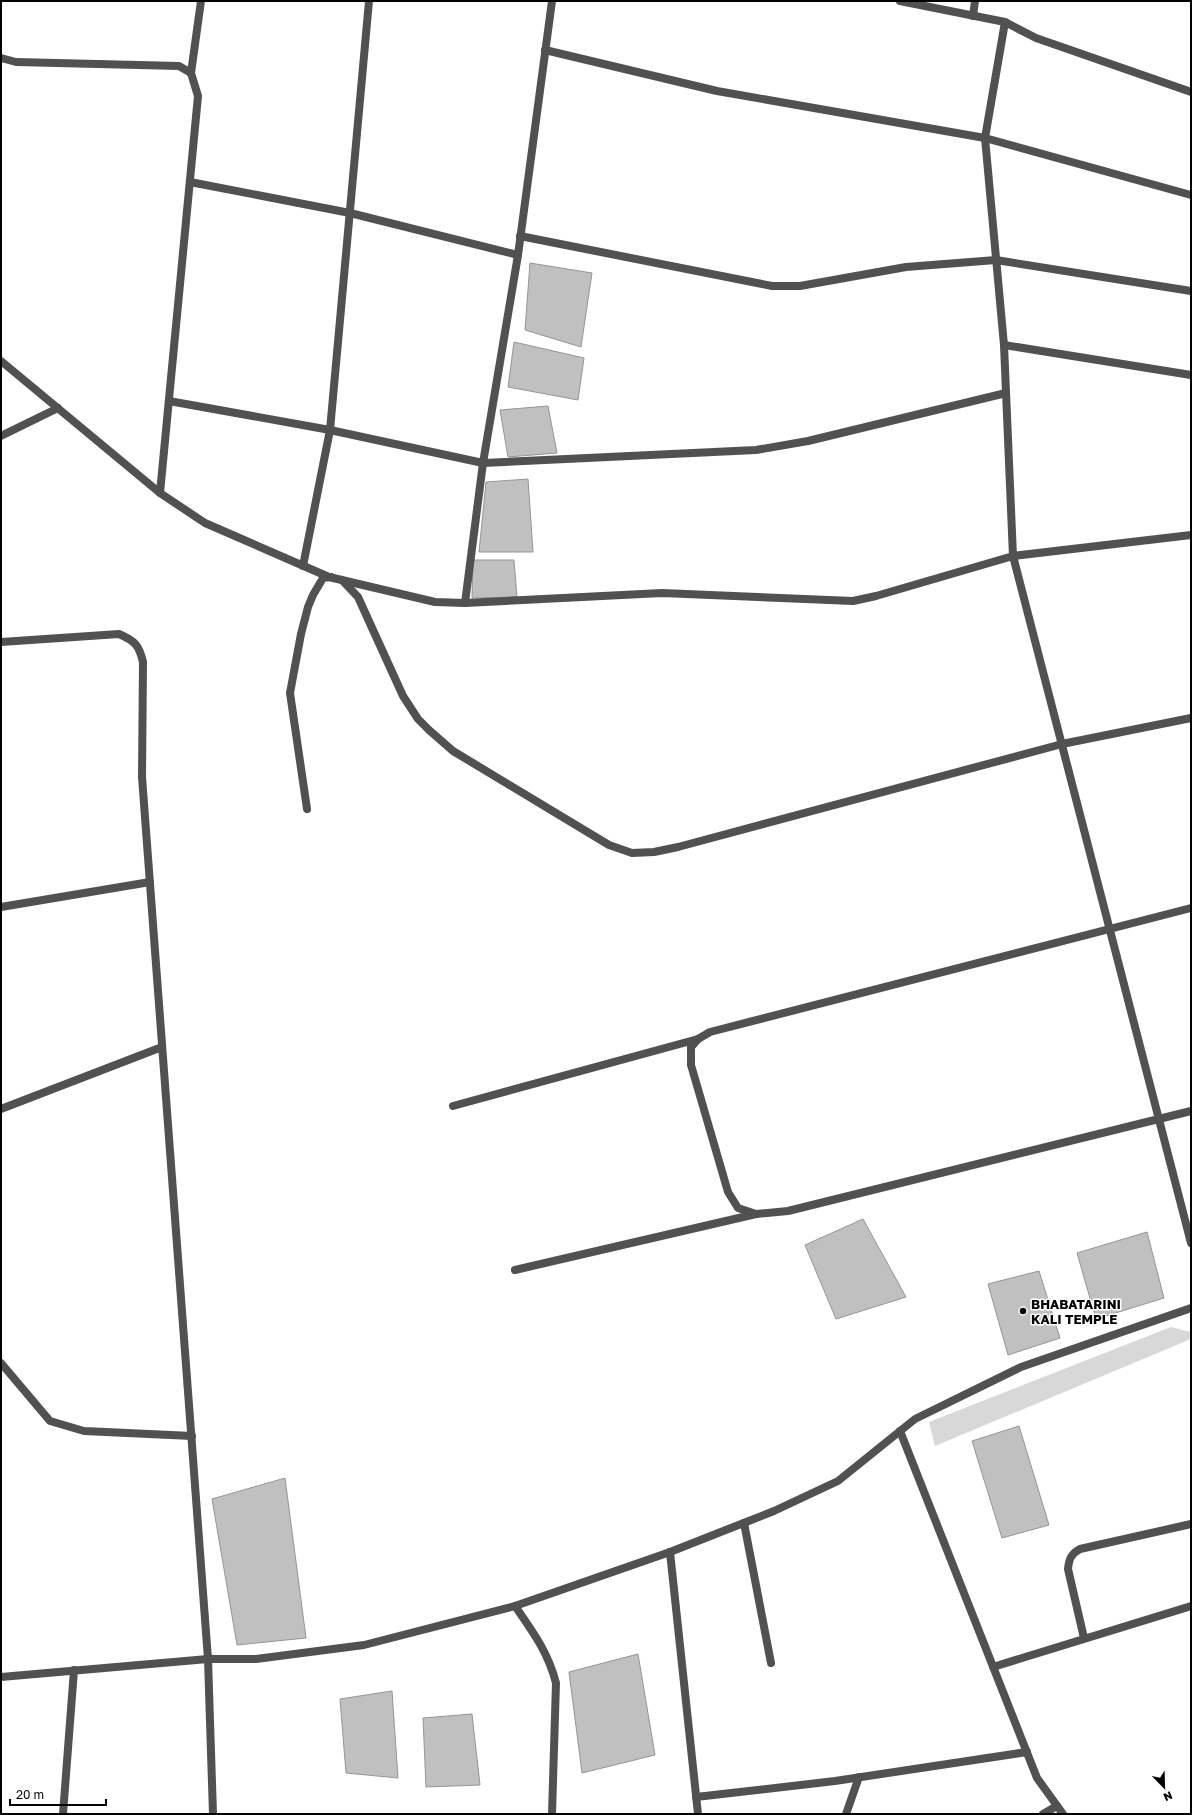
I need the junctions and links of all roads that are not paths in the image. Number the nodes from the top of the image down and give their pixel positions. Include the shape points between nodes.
1 (201, 1) edge
2 (369, 1) edge
3 (552, 1) edge
4 (900, 1) edge
5 (975, 1) edge
6 (973, 16) junction
7 (1005, 22) junction
8 (545, 50) junction
9 (1, 58) edge
10 (191, 73) junction
11 (1191, 92) edge
12 (985, 138) junction
13 (190, 182) junction
14 (1191, 195) edge
15 (350, 213) junction
16 (520, 236) junction
17 (518, 255) junction
18 (996, 260) junction
19 (1191, 291) edge
20 (1004, 345) junction
21 (1, 360) edge
22 (1191, 375) edge
23 (1006, 393) junction
24 (169, 401) junction
25 (58, 408) junction
26 (330, 430) junction
27 (1, 436) edge
28 (483, 462) junction
29 (160, 493) junction
30 (1191, 535) edge
31 (1013, 556) junction
32 (303, 566) junction
33 (329, 577) junction
34 (464, 603) junction
35 (1, 642) edge
36 (1191, 718) edge
37 (1062, 744) junction
38 (307, 809) dead end
39 (150, 882) junction
40 (1, 907) edge
41 (1191, 908) edge
42 (1110, 929) junction
43 (698, 1039) junction
44 (162, 1047) junction
45 (452, 1106) dead end
46 (1, 1109) edge
47 (1191, 1111) edge
48 (1159, 1118) junction
49 (756, 1214) junction
50 (1191, 1243) edge
51 (515, 1270) dead end
52 (1191, 1308) edge
53 (1, 1363) edge
54 (900, 1431) junction
55 (192, 1436) junction
56 (744, 1524) junction
57 (1191, 1524) edge
58 (670, 1552) junction
59 (515, 1606) junction
60 (1191, 1606) edge
61 (1084, 1638) junction
62 (208, 1659) junction
63 (770, 1663) dead end
64 (993, 1667) junction
65 (74, 1670) junction
66 (1, 1677) edge
67 (1027, 1752) junction
68 (859, 1777) junction
69 (696, 1797) junction
70 (1057, 1806) junction
71 (63, 1814) edge
72 (213, 1814) edge
73 (552, 1814) edge
74 (698, 1814) edge
75 (846, 1814) edge
76 (1043, 1814) edge
77 (1063, 1814) edge

1 - 10 street
2 - 15 street
3 - 8 street
4 - 6 street
5 - 6 street
6 - 7 street
7 - 11 street via 1036,38
7 - 12 street
8 - 12 street via 717,91
8 - 16 street
9 - 10 street via 16,62 179,66
10 - 13 street via 198,96
12 - 14 street
12 - 18 street
13 - 15 street
13 - 24 street
15 - 17 street
15 - 26 street
16 - 17 street
16 - 18 street via 772,286 800,286 906,267
17 - 28 street
18 - 19 street
18 - 20 street
20 - 22 street
20 - 23 street
21 - 25 street
23 - 28 street via 808,441 756,450
23 - 31 street
24 - 26 street
24 - 29 street
25 - 27 street
25 - 29 street
26 - 28 street
26 - 32 street
28 - 34 street
29 - 32 street via 205,522
30 - 31 street
31 - 34 street via 853,601 662,593
31 - 37 street
32 - 33 street
33 - 34 street via 435,602
33 - 37 street via 342,580 358,597 403,696 418,719 429,730 453,750 609,845 632,853 678,847
33 - 38 street via 323,578 312,595 301,634 290,693
35 - 39 street via 119,634 130,638 139,648 143,662 142,778
36 - 37 street
37 - 42 street
39 - 40 street
39 - 44 street
41 - 42 street
42 - 43 street via 710,1032
42 - 48 street
43 - 45 street
43 - 49 street via 691,1047 690,1065 728,1192 738,1208
44 - 46 street
44 - 55 street
47 - 48 street
48 - 49 street via 788,1211
48 - 50 street
49 - 51 street
52 - 54 street via 1021,1367 915,1419
53 - 55 street via 50,1421 84,1430
54 - 56 street via 838,1481
54 - 64 street
55 - 62 street
56 - 58 street
56 - 63 street
57 - 61 street via 1080,1549 1072,1554 1068,1569
58 - 59 street
58 - 69 street
59 - 62 street via 364,1645 256,1659
59 - 73 street via 540,1642 551,1664 556,1683
60 - 61 street
61 - 64 street
62 - 65 street
62 - 72 street
64 - 67 street
65 - 66 street
65 - 71 street
67 - 68 street
67 - 70 street via 1037,1778
68 - 69 street
68 - 75 street
69 - 74 street
70 - 76 street
70 - 77 street

